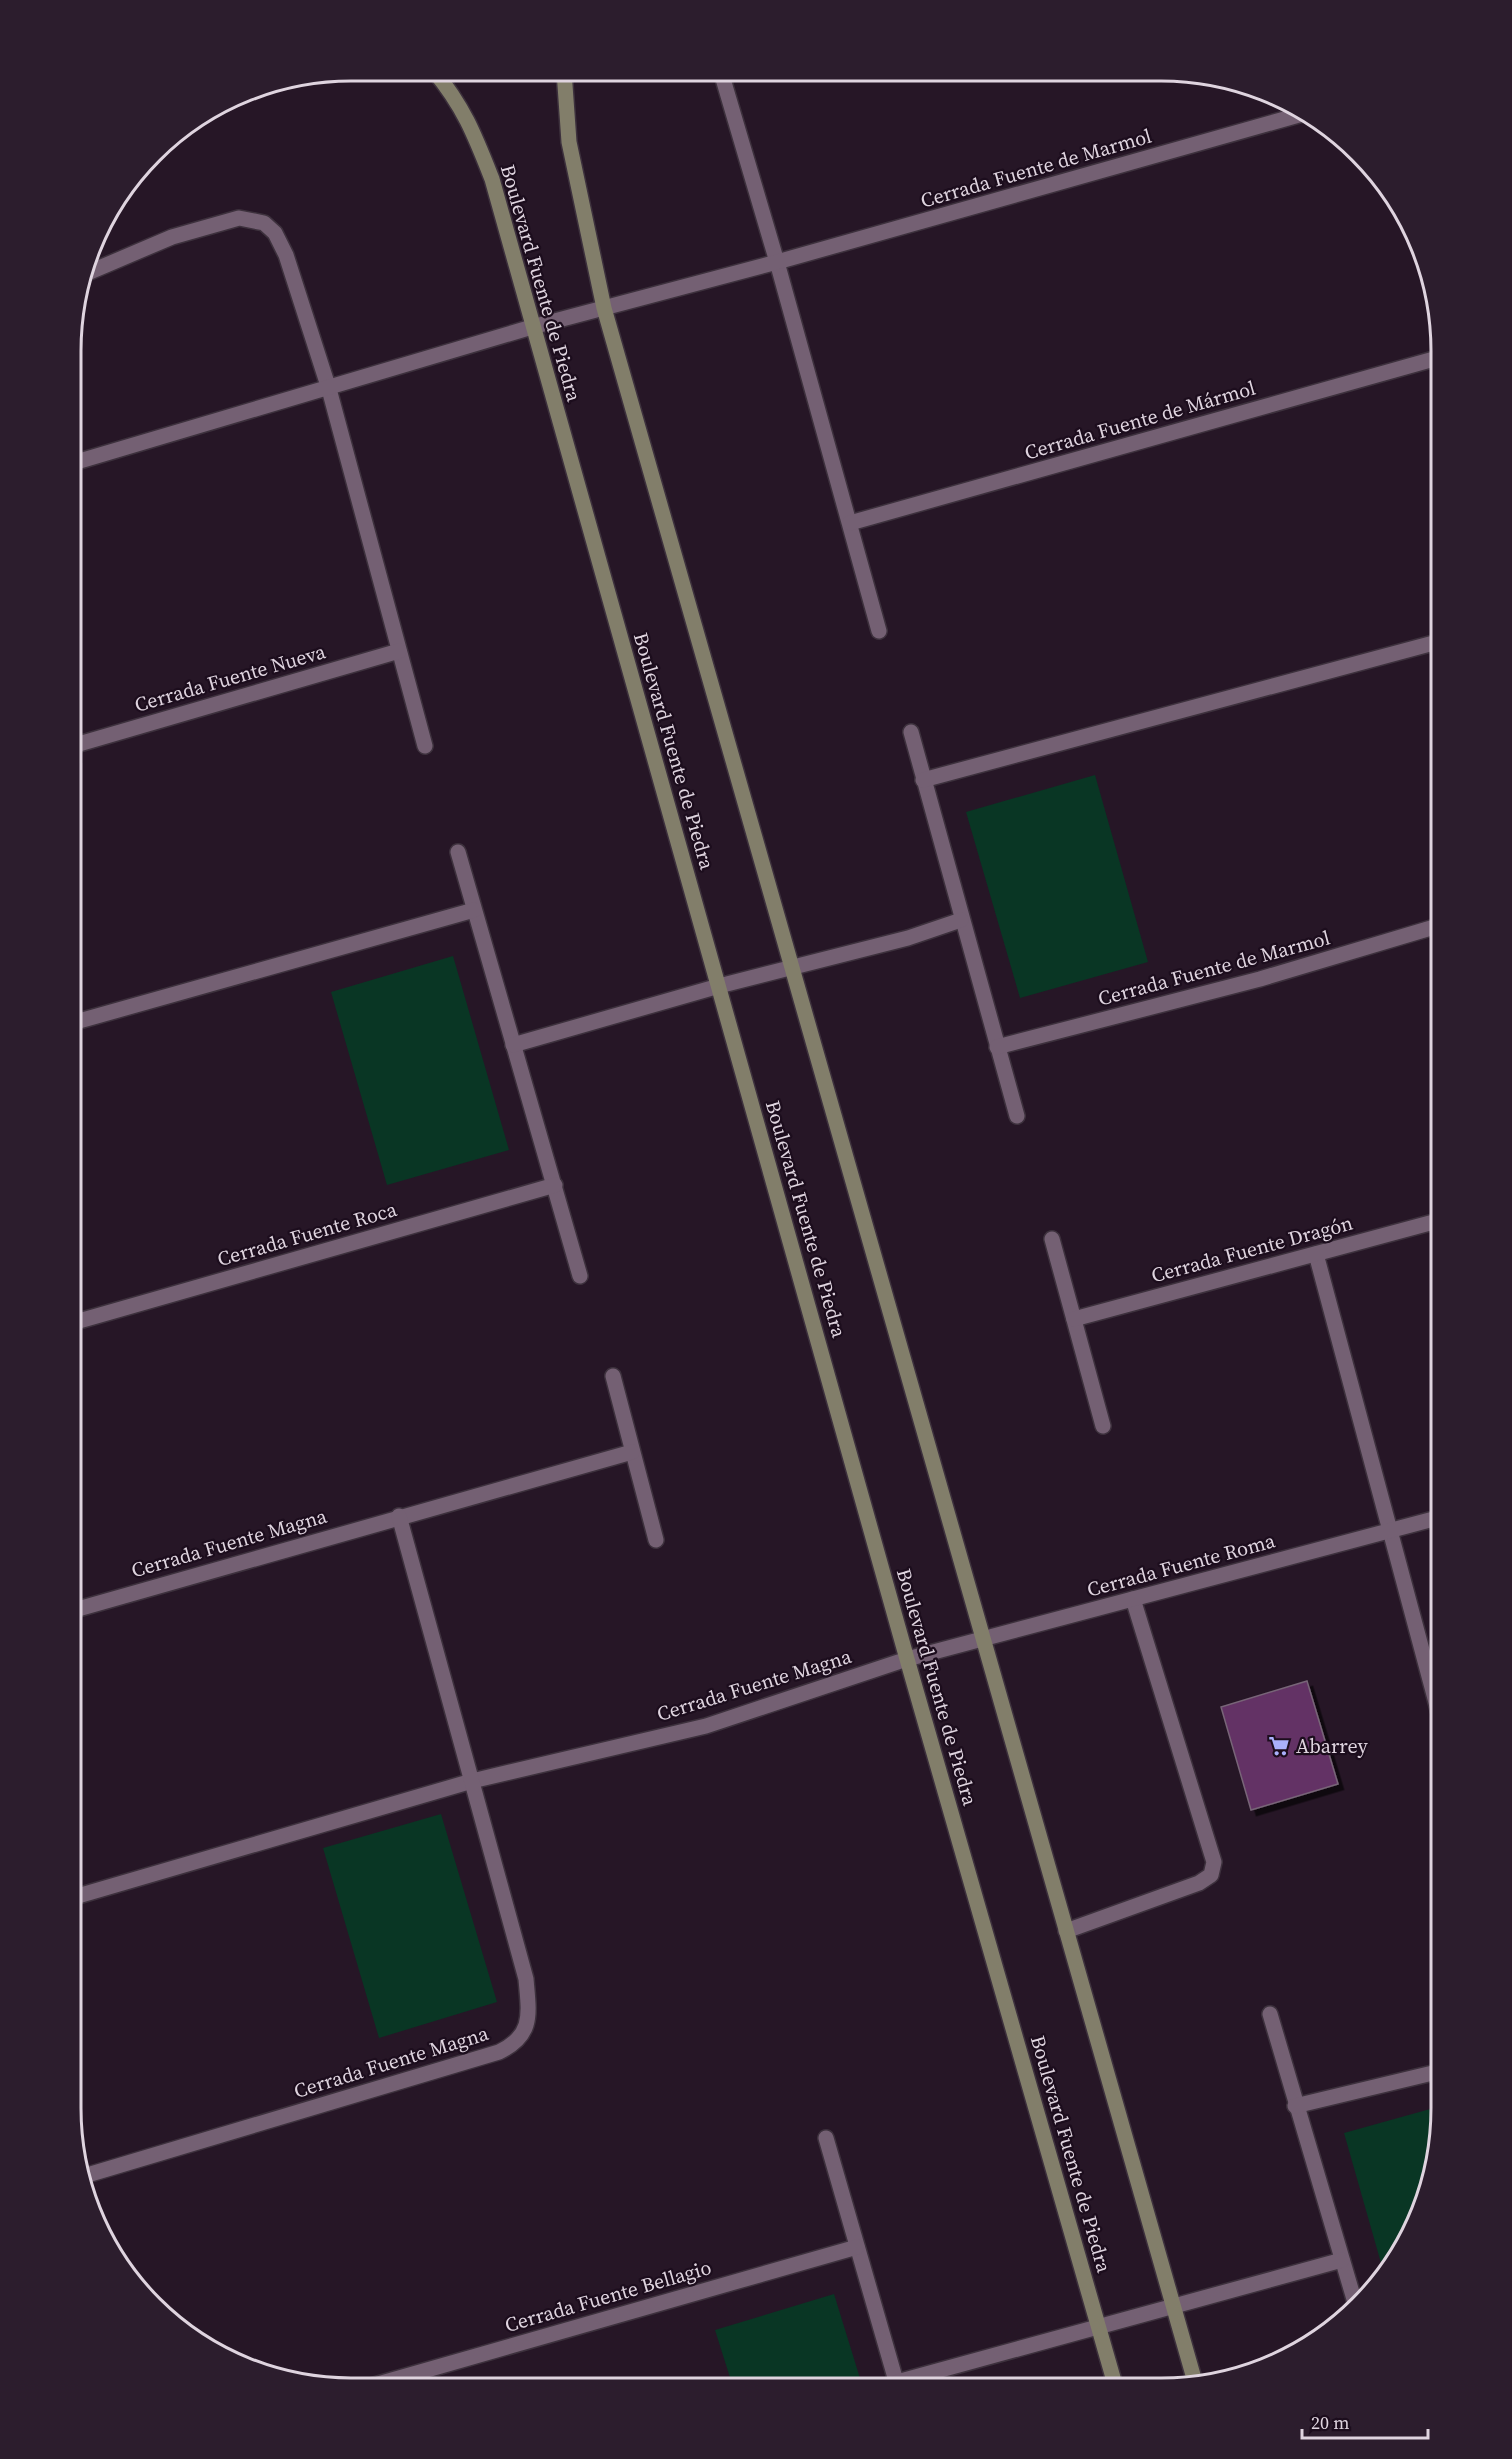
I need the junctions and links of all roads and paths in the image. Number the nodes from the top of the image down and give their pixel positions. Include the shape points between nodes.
1 (442, 81) edge
2 (565, 81) edge
3 (724, 81) edge
4 (1296, 117) edge
5 (777, 262) junction
6 (93, 271) edge
7 (604, 308) junction
8 (532, 327) junction
9 (1431, 360) edge
10 (328, 389) junction
11 (81, 461) edge
12 (850, 523) junction
13 (879, 631) dead end
14 (1431, 644) edge
15 (399, 651) junction
16 (911, 732) dead end
17 (81, 743) edge
18 (425, 746) dead end
19 (922, 780) junction
20 (458, 852) dead end
21 (474, 910) junction
22 (961, 921) junction
23 (1431, 928) edge
24 (791, 969) junction
25 (719, 986) junction
26 (81, 1020) edge
27 (513, 1045) junction
28 (997, 1047) junction
29 (1017, 1116) dead end
30 (555, 1185) junction
31 (1431, 1223) edge
32 (1052, 1239) dead end
33 (1316, 1254) junction
34 (580, 1276) dead end
35 (1074, 1319) junction
36 (81, 1320) edge
37 (613, 1376) dead end
38 (1102, 1426) dead end
39 (632, 1452) junction
40 (399, 1516) junction
41 (1431, 1520) edge
42 (1390, 1532) junction
43 (656, 1540) dead end
44 (1133, 1599) junction
45 (81, 1608) edge
46 (983, 1639) junction
47 (907, 1659) junction
48 (1431, 1683) edge
49 (472, 1781) junction
50 (81, 1895) edge
51 (1066, 1930) junction
52 (1270, 2014) dead end
53 (1431, 2073) edge
54 (1295, 2106) junction
55 (826, 2138) dead end
56 (89, 2174) edge
57 (857, 2247) junction
58 (1342, 2260) junction
59 (1353, 2297) edge
60 (1173, 2306) junction
61 (1099, 2327) junction
62 (1193, 2376) edge
63 (399, 2378) edge
64 (896, 2378) edge
65 (922, 2378) edge
66 (1113, 2378) edge

1 - 8 street, Boulevard Fuente de Piedra via 467,117 492,179
2 - 7 street via 569,142
3 - 5 street
4 - 5 street, Cerrada Fuente de Marmol
5 - 7 street, Cerrada Fuente de Marmol
5 - 12 street
6 - 10 street via 172,237 238,218 264,223 275,233 286,255
7 - 8 street, Cerrada Fuente de Marmol
7 - 24 street
8 - 10 street
8 - 25 street, Boulevard Fuente de Piedra
9 - 12 street, Cerrada Fuente de Mármol
10 - 11 street
10 - 15 street
12 - 13 street
14 - 19 street
15 - 17 street, Cerrada Fuente Nueva
15 - 18 street
16 - 19 street
19 - 22 street
20 - 21 street
21 - 26 street
21 - 27 street
22 - 24 street
22 - 28 street
23 - 28 street, Cerrada Fuente de Marmol via 1260,979
24 - 25 street
24 - 46 street
25 - 27 street
25 - 47 street, Boulevard Fuente de Piedra
27 - 30 street
28 - 29 street
30 - 34 street
30 - 36 street, Cerrada Fuente Roca
31 - 33 street, Cerrada Fuente Dragón
32 - 35 street
33 - 35 street, Cerrada Fuente Dragón
33 - 42 street
35 - 38 street
37 - 39 street
39 - 40 street, Cerrada Fuente Magna
39 - 43 street
40 - 45 street, Cerrada Fuente Magna
40 - 49 street, Cerrada Fuente Magna
41 - 42 street, Cerrada Fuente Roma
42 - 44 street, Cerrada Fuente Roma
42 - 48 street
44 - 46 street, Cerrada Fuente Roma
44 - 51 street via 1214,1862 1211,1875 1199,1883
46 - 47 street, Cerrada Fuente Roma
46 - 51 street
47 - 49 street, Cerrada Fuente Magna via 706,1726
47 - 61 street, Boulevard Fuente de Piedra
49 - 50 street, Cerrada Fuente Magna
49 - 56 street, Cerrada Fuente Magna via 526,1979 529,2011 518,2042 499,2052
51 - 60 street
52 - 54 street
53 - 54 street
54 - 58 street
55 - 57 street
57 - 63 street, Cerrada Fuente Bellagio
57 - 64 street
58 - 59 street
58 - 60 street
60 - 61 street
60 - 62 street
61 - 65 street
61 - 66 street, Boulevard Fuente de Piedra

